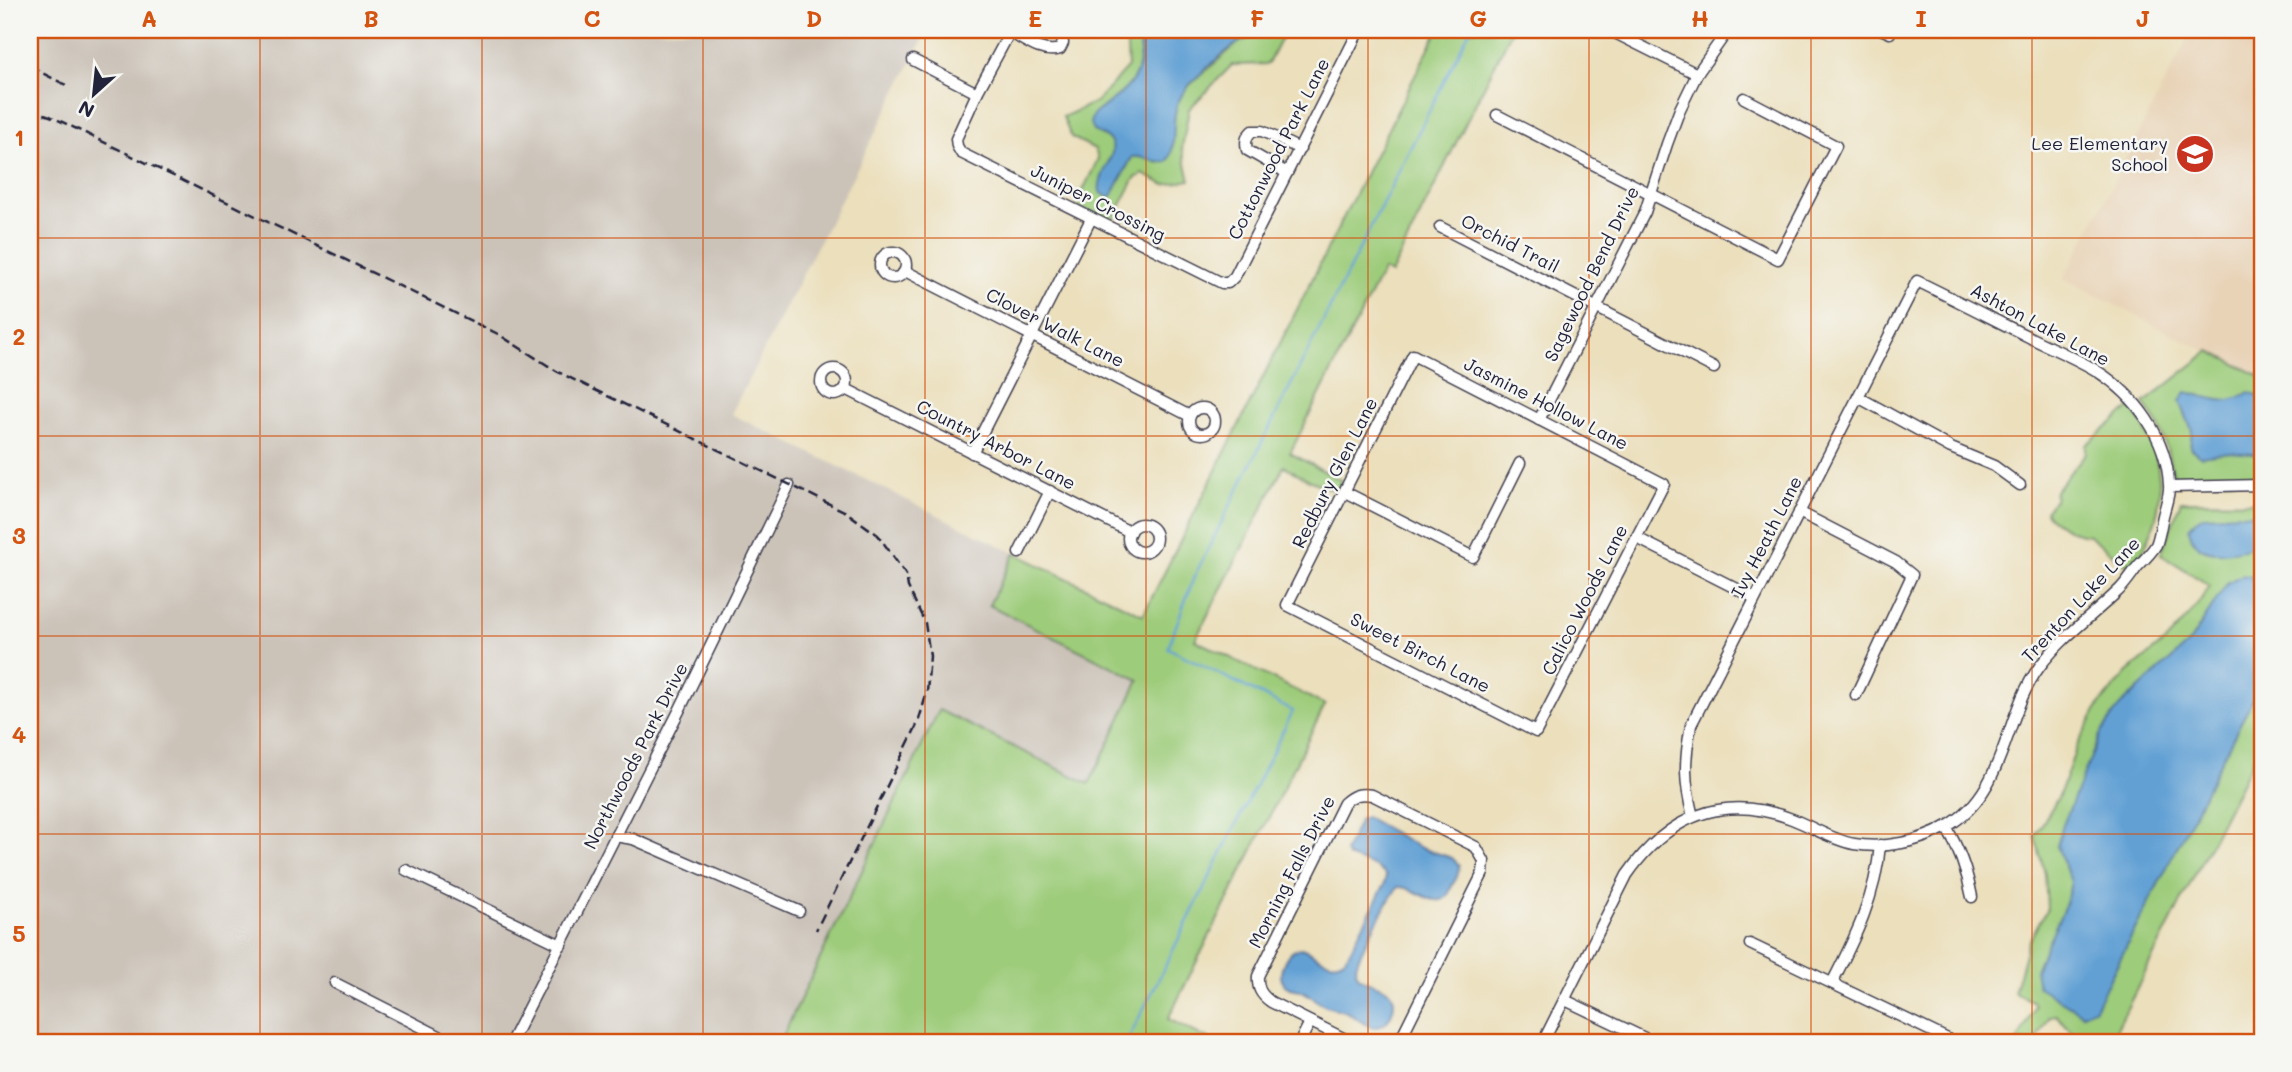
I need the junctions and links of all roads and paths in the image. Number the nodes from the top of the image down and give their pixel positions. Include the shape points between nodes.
1 (1061, 30) edge
2 (1359, 30) edge
3 (1609, 30) edge
4 (1728, 30) edge
5 (1010, 31) edge
6 (913, 60) dead end
7 (1697, 74) junction
8 (977, 93) junction
9 (1744, 98) dead end
10 (1497, 115) dead end
11 (1300, 149) junction
12 (1287, 173) junction
13 (1651, 195) junction
14 (1091, 219) junction
15 (1440, 227) dead end
16 (905, 271) dead end
17 (1917, 281) joint
18 (1228, 283) joint
19 (1596, 307) junction
20 (1032, 335) junction
21 (1413, 355) joint
22 (1714, 368) dead end
23 (846, 389) dead end
24 (1858, 397) junction
25 (1190, 416) dead end
26 (1539, 420) junction
27 (972, 453) junction
28 (1520, 463) dead end
29 (1664, 484) joint
30 (789, 485) dead end
31 (2020, 485) dead end
32 (2262, 485) edge
33 (2170, 487) junction
34 (1050, 491) junction
35 (1345, 492) junction
36 (1799, 512) junction
37 (1130, 531) dead end
38 (1637, 538) junction
39 (1019, 552) dead end
40 (1755, 598) junction
41 (1287, 605) joint
42 (1856, 695) dead end
43 (1536, 732) joint
44 (1693, 817) junction
45 (1946, 827) junction
46 (615, 836) junction
47 (1880, 845) junction
48 (406, 870) dead end
49 (1972, 897) dead end
50 (799, 911) dead end
51 (1750, 944) dead end
52 (561, 945) junction
53 (335, 983) dead end
54 (1832, 983) junction
55 (1565, 1000) junction
56 (1310, 1022) junction
57 (1329, 1031) junction
58 (451, 1042) edge
59 (512, 1042) edge
60 (1300, 1042) edge
61 (1323, 1042) edge
62 (1351, 1042) edge
63 (1399, 1042) edge
64 (1543, 1042) edge
65 (1653, 1042) edge
66 (1954, 1042) edge

1 - 5 street via 1063,43 1054,51 1045,51
2 - 11 street, Cottonwood Park Lane
3 - 7 street
4 - 7 street, Sagewood Bend Drive
5 - 8 street
6 - 8 street
7 - 13 street, Sagewood Bend Drive via 1675,121
8 - 14 street, Juniper Crossing via 956,139 961,153
9 - 13 street via 1836,146 1778,259
10 - 13 street
11 - 12 street, Cottonwood Park Lane
11 - 12 street via 1262,131 1247,136 1247,150 1252,155
12 - 18 street, Cottonwood Park Lane
13 - 19 street, Sagewood Bend Drive
14 - 18 street, Juniper Crossing via 1215,282
14 - 20 street
15 - 19 street, Orchid Trail
16 - 20 street, Clover Walk Lane
17 - 24 street, Ivy Heath Lane
17 - 33 street, Ashton Lake Lane via 2097,371 2130,396 2151,424
19 - 22 street, Orchid Trail
19 - 26 street, Sagewood Bend Drive
20 - 25 street, Clover Walk Lane
20 - 27 street
21 - 26 street, Jasmine Hollow Lane
21 - 35 street, Redbury Glen Lane
23 - 27 street, Country Arbor Lane
24 - 31 street via 1994,466
24 - 36 street, Ivy Heath Lane
26 - 29 street, Jasmine Hollow Lane
27 - 34 street, Country Arbor Lane
28 - 35 street via 1473,557
29 - 38 street, Calico Woods Lane
30 - 46 street, Northwoods Park Drive
32 - 33 street
33 - 45 street, Trenton Lake Lane via 2156,544 2119,591 2076,627 2039,668 1988,787
34 - 37 street, Country Arbor Lane
34 - 39 street
35 - 41 street, Redbury Glen Lane
36 - 40 street, Ivy Heath Lane
36 - 42 street via 1913,575
38 - 40 street
38 - 43 street, Calico Woods Lane
40 - 44 street, Ivy Heath Lane via 1691,725 1685,759
41 - 43 street, Sweet Birch Lane
44 - 47 street, Trenton Lake Lane via 1733,808 1760,810 1832,838
44 - 55 street, Trenton Lake Lane via 1663,834 1627,875
45 - 47 street, Trenton Lake Lane via 1904,843
45 - 49 street via 1967,869
46 - 50 street via 633,839
46 - 52 street, Northwoods Park Drive
47 - 54 street via 1870,903
48 - 52 street
51 - 54 street
52 - 59 street, Northwoods Park Drive
53 - 58 street
54 - 66 street
55 - 64 street, Trenton Lake Lane
55 - 65 street
56 - 57 street
56 - 60 street
56 - 63 street, Morning Falls Drive via 1271,1002 1259,991 1258,976 1344,803 1356,794 1371,794 1476,847 1484,861 1483,873
57 - 61 street
57 - 62 street

